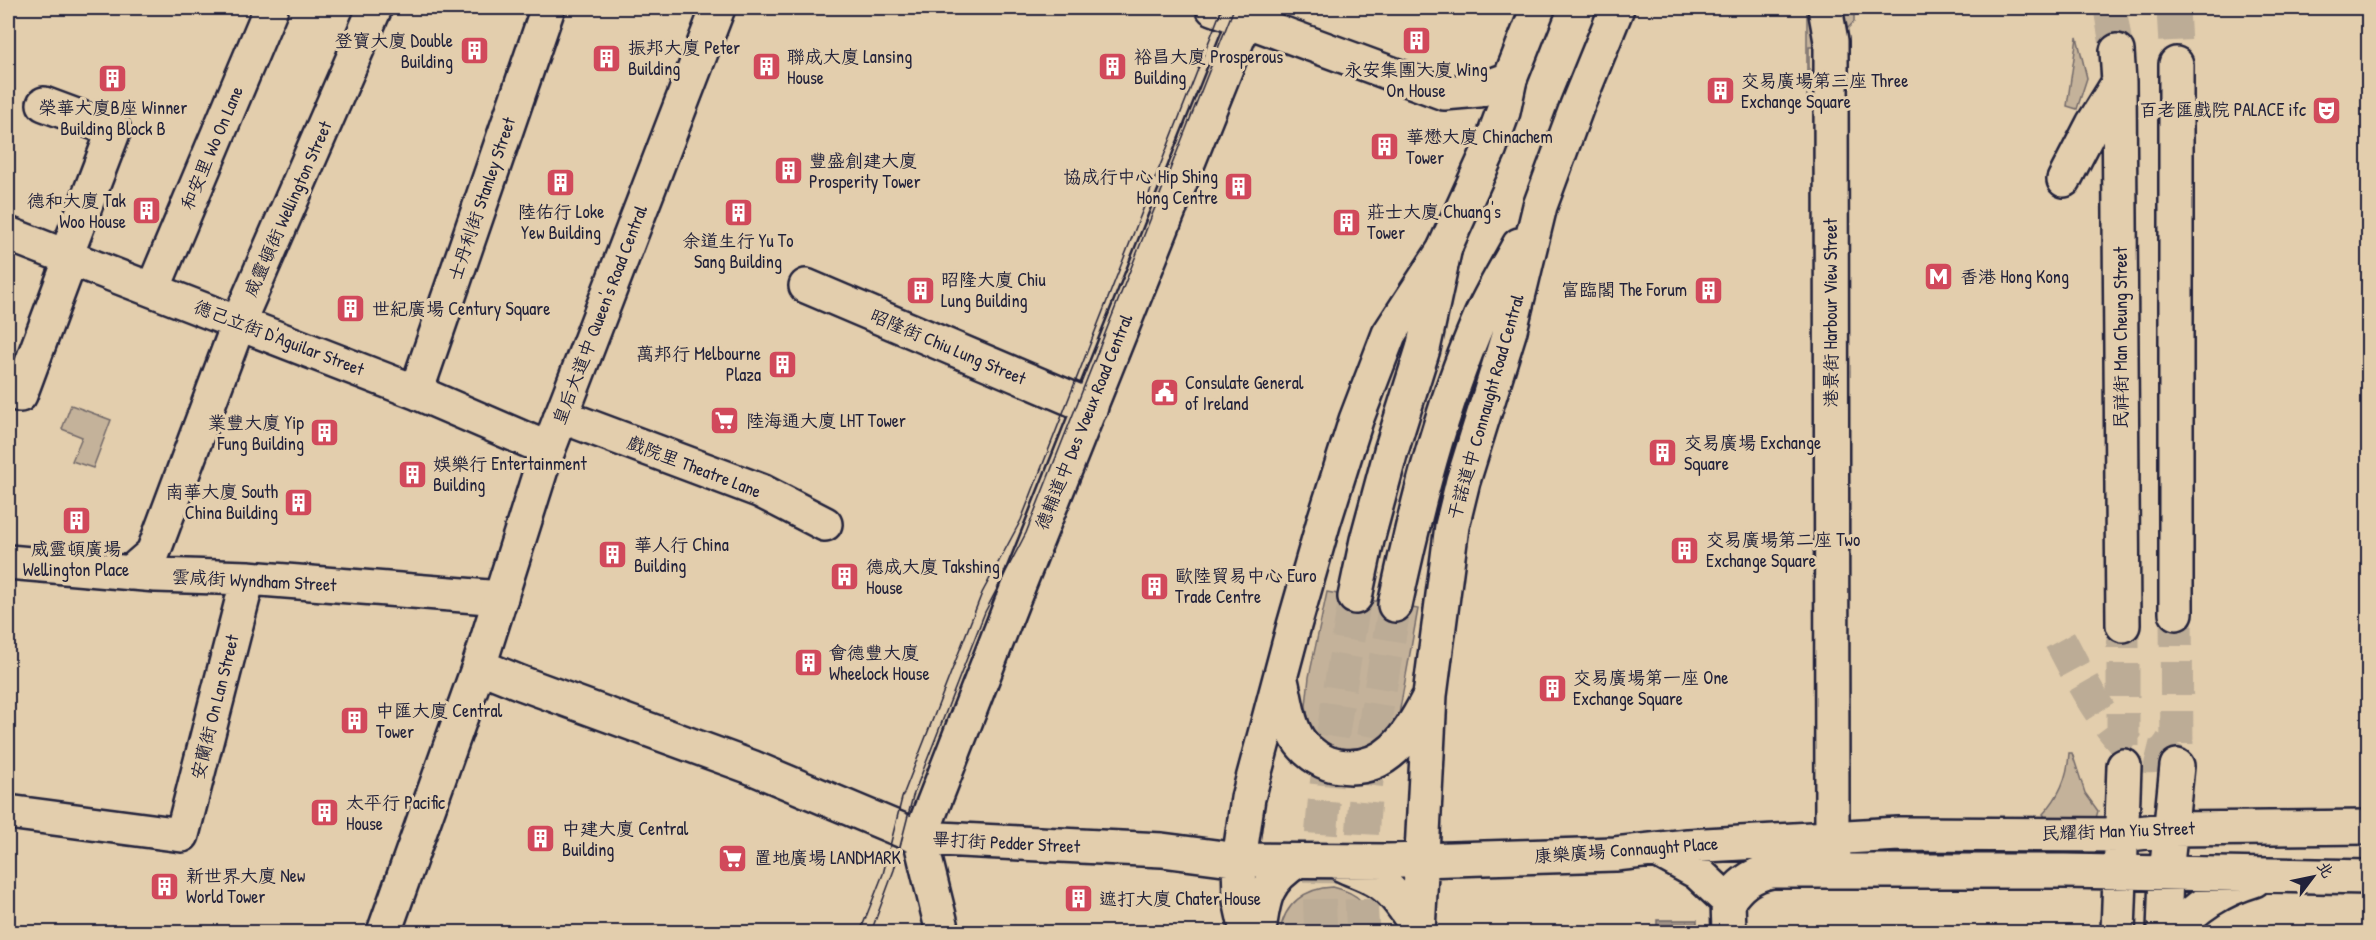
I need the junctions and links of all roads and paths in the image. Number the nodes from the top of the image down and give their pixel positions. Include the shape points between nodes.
1 (272, 8) edge
2 (375, 8) edge
3 (548, 8) edge
4 (718, 8) edge
5 (1213, 8) edge
6 (1538, 8) edge
7 (1617, 8) edge
8 (1825, 8) edge
9 (1248, 14) edge
10 (2176, 64) tunnel mouth
11 (1510, 79) junction
12 (44, 104) dead end
13 (2064, 180) dead end
14 (1540, 206) junction
15 (8, 234) edge
16 (1445, 247) junction
17 (68, 257) junction
18 (806, 286) dead end
19 (153, 289) junction
20 (239, 322) junction
21 (8, 390) edge
22 (416, 392) junction
23 (1091, 407) junction
24 (561, 416) junction
25 (548, 449) junction
26 (825, 524) dead end
27 (8, 562) edge
28 (130, 573) junction
29 (248, 578) junction
30 (1355, 597) tunnel mouth
31 (501, 598) junction
32 (1395, 605) tunnel mouth
33 (2176, 613) tunnel mouth
34 (2123, 625) tunnel mouth
35 (479, 666) junction
36 (1281, 677) junction
37 (1430, 695) junction
38 (2124, 766) tunnel mouth
39 (2177, 766) tunnel mouth
40 (8, 812) edge
41 (2368, 827) edge
42 (2172, 829) junction
43 (2122, 835) junction
44 (920, 838) junction
45 (1832, 838) junction
46 (1657, 850) junction
47 (1239, 860) junction
48 (1297, 861) junction
49 (1331, 861) junction
50 (1421, 861) junction
51 (1835, 871) junction
52 (2121, 872) junction
53 (2166, 874) junction
54 (2267, 876) junction
55 (2368, 878) edge
56 (1728, 917) edge
57 (1418, 931) edge
58 (384, 933) edge
59 (943, 933) edge
60 (1247, 933) edge
61 (1259, 933) edge
62 (2118, 933) edge
63 (2164, 933) edge
64 (2173, 933) edge

1 - 19 main road, 和安里 Wo On Lane
2 - 20 main road, 威靈頓街 Wellington Street
3 - 22 main road, 士丹利街 Stanley Street
4 - 24 main road, 皇后大道中 Queen's Road Central
5 - 9 main road
6 - 11 main road
7 - 14 main road, 干諾道中 Connaught Road Central
8 - 45 main road, 港景街 Harbour View Street via 1831,41
9 - 11 main road via 1444,93 1479,90
9 - 23 main road, 德輔道中 Des Voeux Road Central
10 - 33 main road
11 - 16 main road via 1489,150
12 - 17 main road via 114,130
13 - 34 main road, 民祥街 Man Cheung Street via 2118,66
14 - 32 main road, 干諾道中 Connaught Road Central via 1480,317 1443,417 1412,526
14 - 37 main road, 干諾道中 Connaught Road Central via 1510,330 1452,526
15 - 17 main road, 德己立街 D'Aguilar Street
16 - 30 main road via 1423,349 1391,451
16 - 36 main road via 1389,334 1356,420
17 - 19 main road, 德己立街 D'Aguilar Street
17 - 21 main road via 20,395
18 - 23 main road, 昭隆街 Chiu Lung Street
19 - 20 main road, 德己立街 D'Aguilar Street
20 - 22 main road, 德己立街 D'Aguilar Street
20 - 28 main road, 威靈頓街 Wellington Street via 153,553
22 - 25 main road, 德己立街 D'Aguilar Street
23 - 44 main road, 德輔道中 Des Voeux Road Central
24 - 25 main road, 皇后大道中 Queen's Road Central
24 - 26 main road, 戲院里 Theatre Lane via 761,491
25 - 31 main road, 皇后大道中 Queen's Road Central
27 - 28 main road, 雲咸街 Wyndham Street
28 - 29 main road, 雲咸街 Wyndham Street
29 - 31 main road, 雲咸街 Wyndham Street
29 - 40 main road, 安蘭街 On Lan Street via 182,835
31 - 35 main road, 皇后大道中 Queen's Road Central
35 - 44 main road, 畢打街 Pedder Street via 751,767
35 - 58 main road, 皇后大道中 Queen's Road Central
36 - 37 main road via 1291,723 1300,741 1314,756 1332,765 1352,768 1389,754 1406,736
36 - 47 main road via 1248,798
37 - 50 main road, 干諾道中 Connaught Road Central
38 - 43 main road
39 - 42 main road
41 - 42 main road, 民耀街 Man Yiu Street
42 - 43 main road, 民耀街 Man Yiu Street
42 - 53 main road
43 - 45 main road, 民耀街 Man Yiu Street via 1899,834
43 - 52 main road
44 - 47 main road, 畢打街 Pedder Street via 1162,850
44 - 59 main road
45 - 46 main road, 康樂廣場 Connaught Place
45 - 51 main road, 港景街 Harbour View Street
46 - 50 main road, 康樂廣場 Connaught Place
46 - 56 main road via 1697,872
47 - 48 main road, 畢打街 Pedder Street
47 - 60 main road via 1240,900
48 - 49 main road, 畢打街 Pedder Street
48 - 61 main road via 1270,884 1263,901
49 - 50 main road, 畢打街 Pedder Street
49 - 57 main road via 1383,885 1400,902
50 - 57 main road, 干諾道中 Connaught Road Central
51 - 52 main road, 民耀街 Man Yiu Street
51 - 56 main road via 1760,873 1739,886
52 - 53 main road, 民耀街 Man Yiu Street
52 - 62 main road
53 - 54 main road, 民耀街 Man Yiu Street
53 - 63 main road
54 - 55 main road, 民耀街 Man Yiu Street
54 - 64 main road via 2209,899

